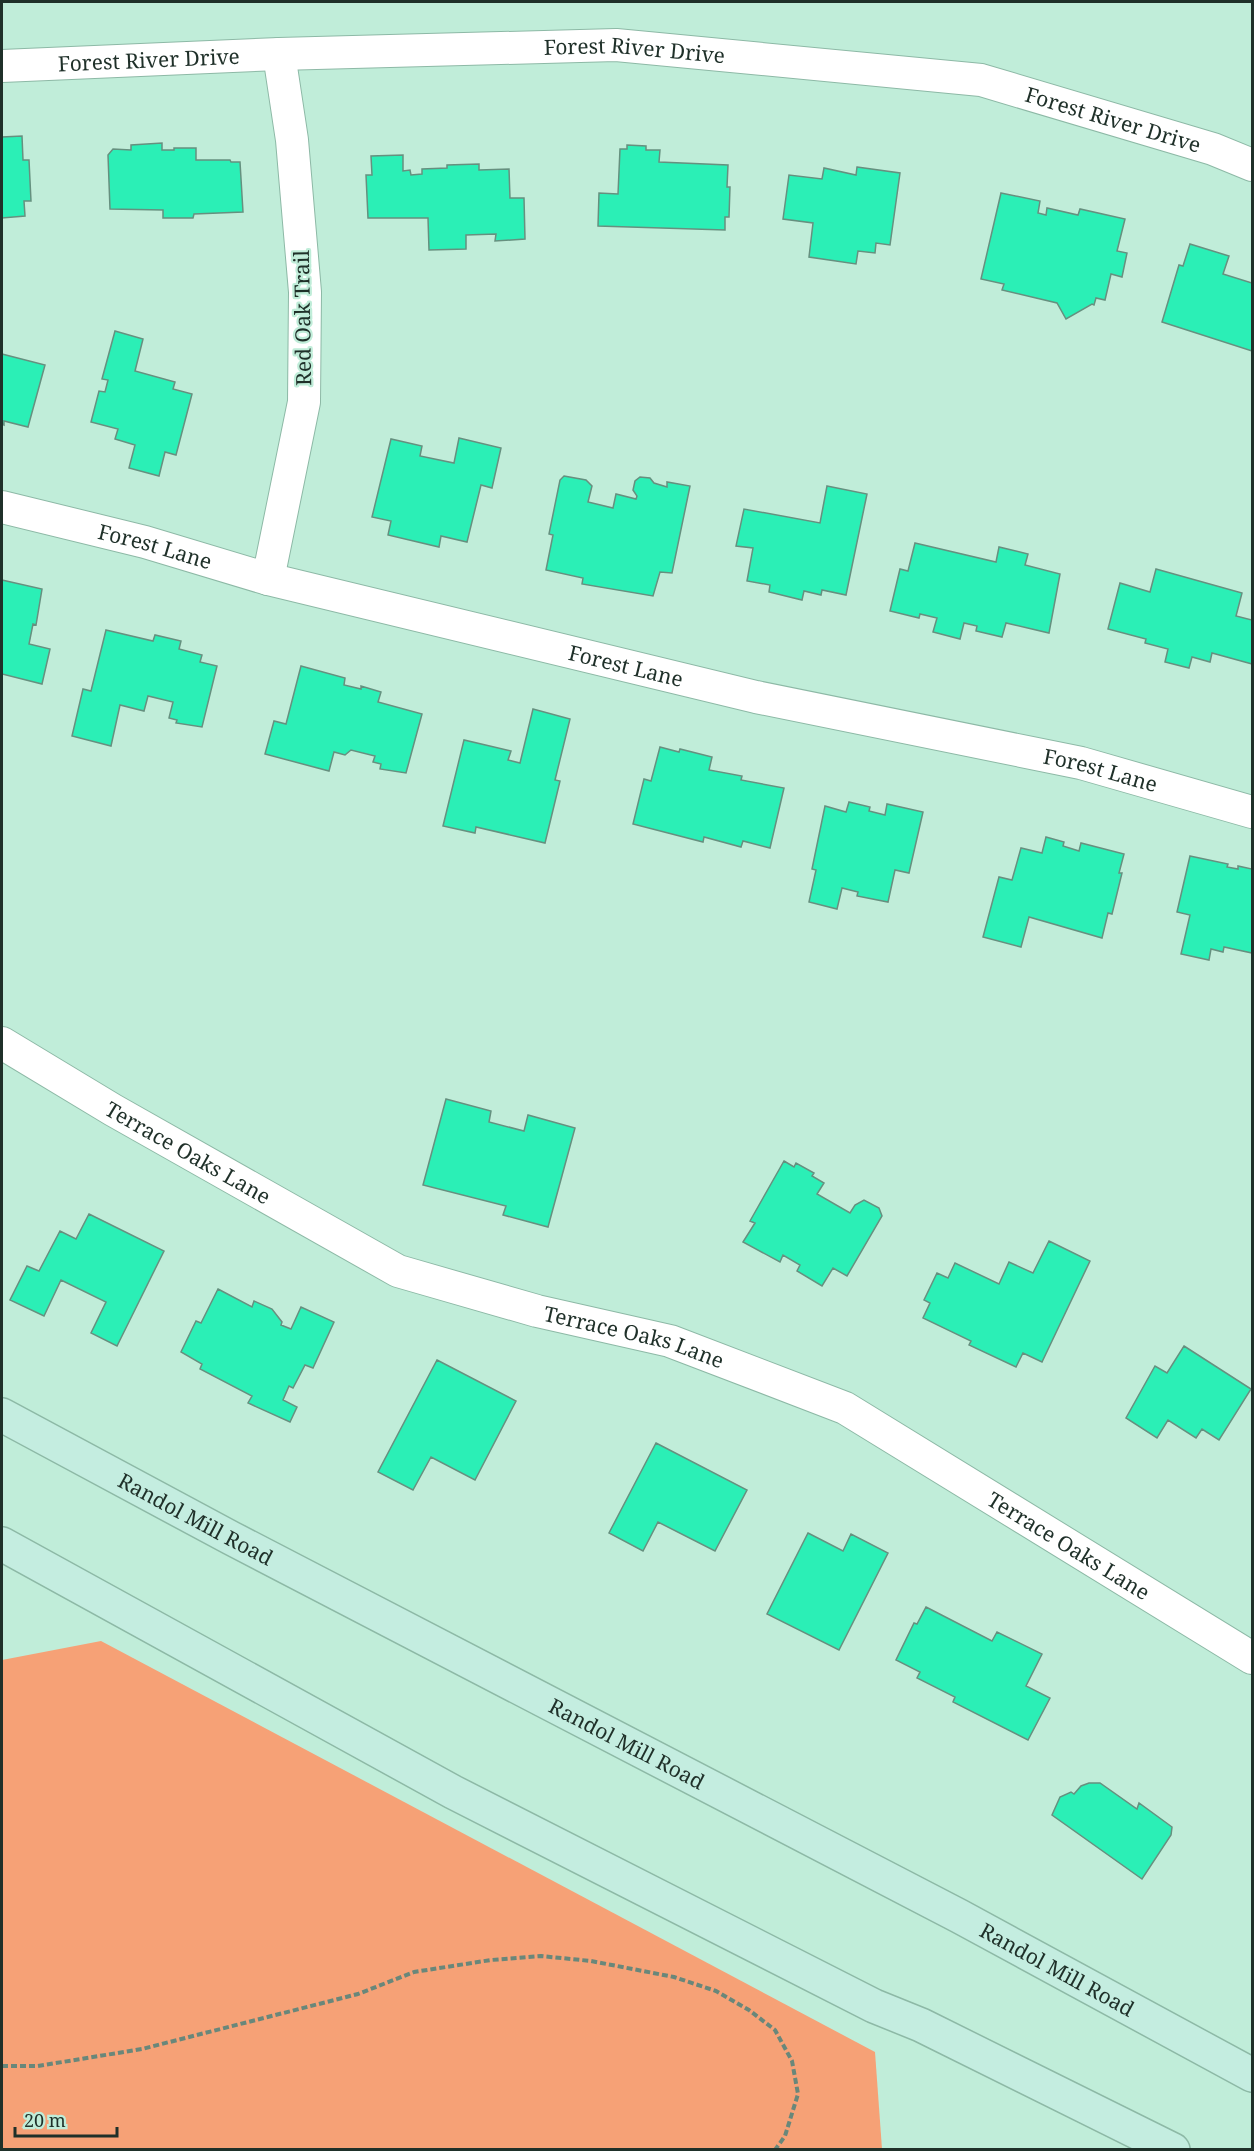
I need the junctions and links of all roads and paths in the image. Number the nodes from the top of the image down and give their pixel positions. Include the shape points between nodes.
1 (279, 54) junction
2 (2, 66) edge
3 (1252, 165) edge
4 (2, 507) edge
5 (268, 579) junction
6 (1252, 812) edge
7 (2, 1043) edge
8 (2, 1415) edge
9 (2, 1544) edge
10 (1252, 1658) edge
11 (2, 2066) edge
12 (1252, 2075) edge
13 (775, 2150) edge
14 (1173, 2150) edge

1 - 2 street, Forest River Drive
1 - 3 street, Forest River Drive via 616,45 981,81 1213,149
1 - 5 street, Red Oak Trail via 292,140 305,292 304,402
4 - 5 street, Forest Lane via 145,542
5 - 6 street, Forest Lane via 756,697 1081,763
7 - 10 street, Terrace Oaks Lane via 398,1270 537,1311 670,1341 845,1408
8 - 12 main road, Randol Mill Road via 960,1916
9 - 14 main road via 453,1792 874,2006 921,2025
11 - 13 path via 38,2066 142,2049 358,1994 414,1972 541,1956 591,1961 674,1977 716,1991 775,2030 792,2061 798,2094 785,2136

